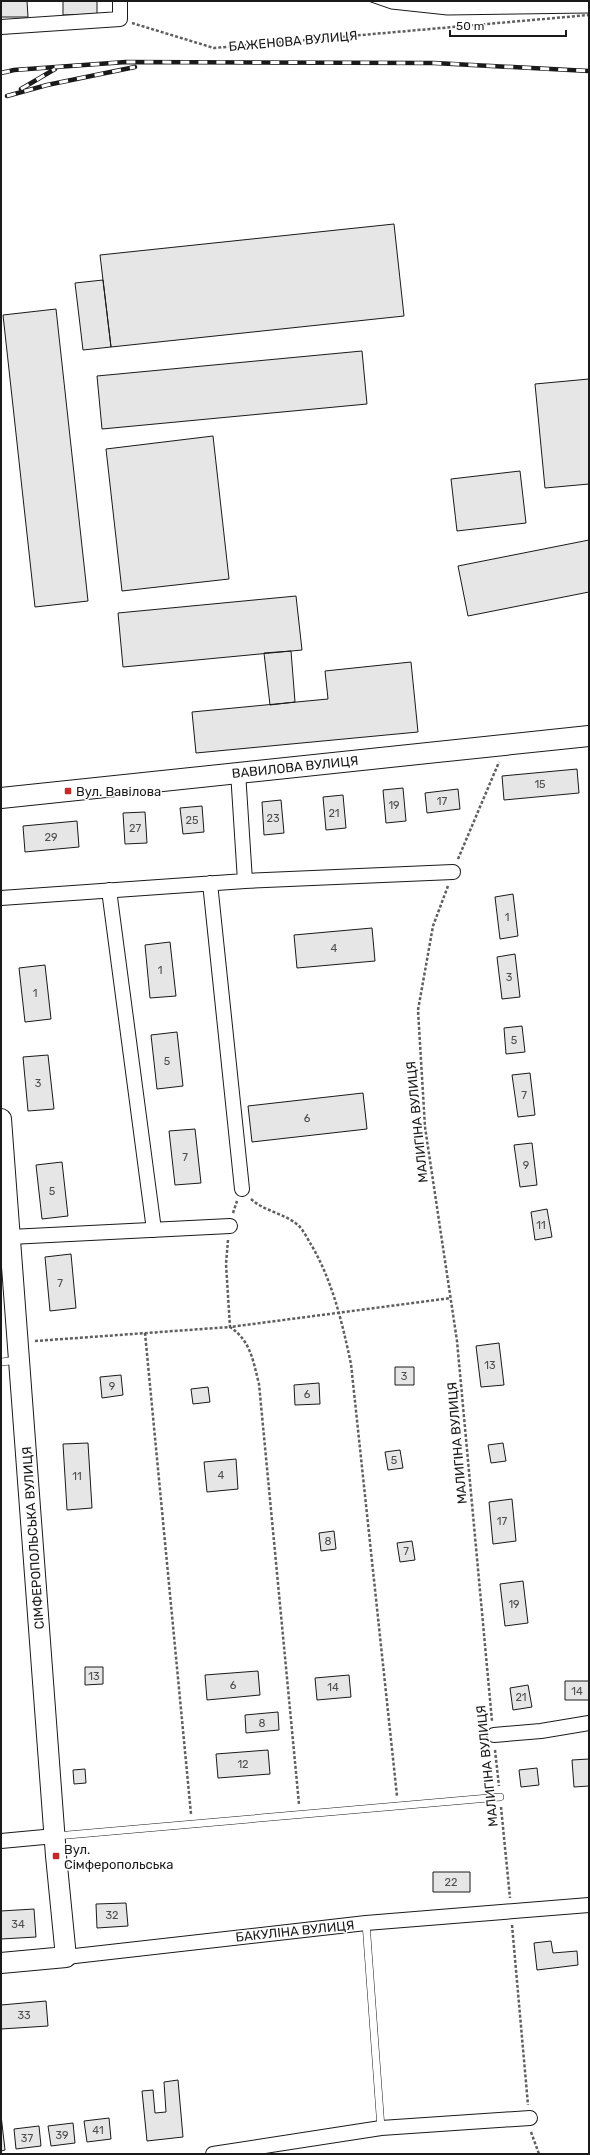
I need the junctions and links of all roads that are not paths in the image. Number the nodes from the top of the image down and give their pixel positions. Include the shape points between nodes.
1 (120, 1) edge
2 (1, 27) edge
3 (589, 736) edge
4 (238, 772) junction
5 (1, 798) edge
6 (453, 872) road end
7 (245, 881) junction
8 (210, 883) junction
9 (109, 890) junction
10 (1, 898) edge
11 (1, 1119) edge
12 (242, 1189) road end
13 (230, 1226) road end
14 (154, 1230) junction
15 (10, 1237) junction
16 (13, 1355) edge
17 (589, 1723) edge
18 (494, 1735) road end
19 (500, 1797) road end
20 (55, 1836) junction
21 (1, 1841) edge
22 (589, 1905) edge
23 (366, 1923) junction
24 (66, 1957) junction
25 (1, 1963) edge
26 (530, 2118) road end
27 (381, 2128) junction
28 (213, 2154) edge

1 - 2 street via 120,19
3 - 4 street, ВАВИЛОВА ВУЛИЦЯ
4 - 5 street, ВАВИЛОВА ВУЛИЦЯ
4 - 7 street
6 - 7 street
7 - 8 street
8 - 9 street
8 - 12 street
9 - 10 street
9 - 14 street
11 - 15 street, СІМФЕРОПОЛЬСЬКА ВУЛИЦЯ
13 - 14 street
14 - 15 street
15 - 16 street, СІМФЕРОПОЛЬСЬКА ВУЛИЦЯ
16 - 20 street, СІМФЕРОПОЛЬСЬКА ВУЛИЦЯ
17 - 18 street
19 - 20 lane
20 - 21 street
20 - 24 street, СІМФЕРОПОЛЬСЬКА ВУЛИЦЯ
22 - 23 street, БАКУЛІНА ВУЛИЦЯ
23 - 24 street, БАКУЛІНА ВУЛИЦЯ
23 - 27 lane
24 - 25 street, БАКУЛІНА ВУЛИЦЯ
26 - 27 street
27 - 28 street

